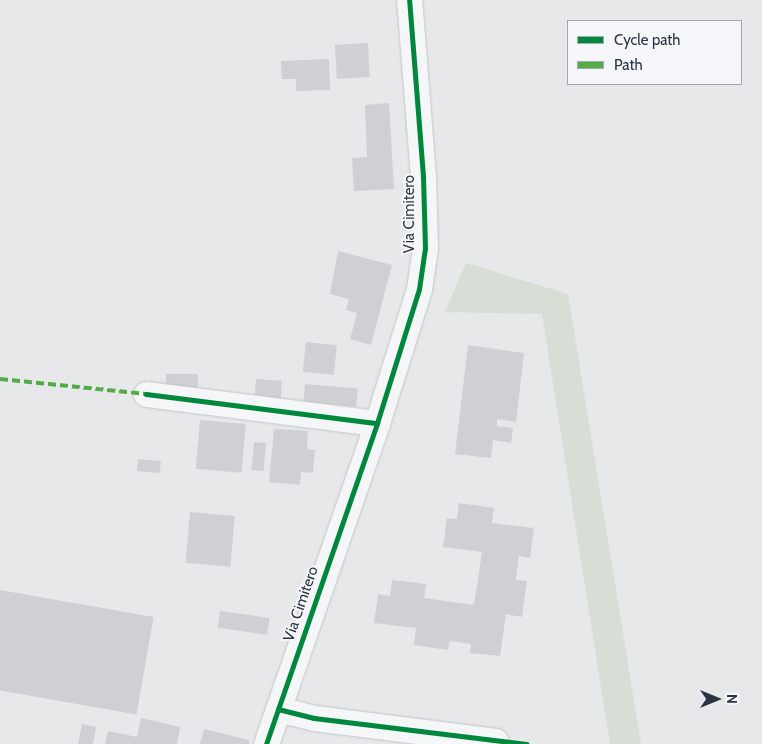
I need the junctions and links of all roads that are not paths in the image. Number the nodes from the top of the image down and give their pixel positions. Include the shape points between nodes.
1 (409, 0) edge
2 (146, 394) dead end
3 (378, 422) junction
4 (278, 709) junction
5 (496, 741) dead end
6 (266, 744) edge

1 - 3 street, Via Cimitero via 423,176 425,248 419,289
2 - 3 street
3 - 4 street, Via Cimitero
4 - 5 street via 314,718
4 - 6 street, Via Cimitero

